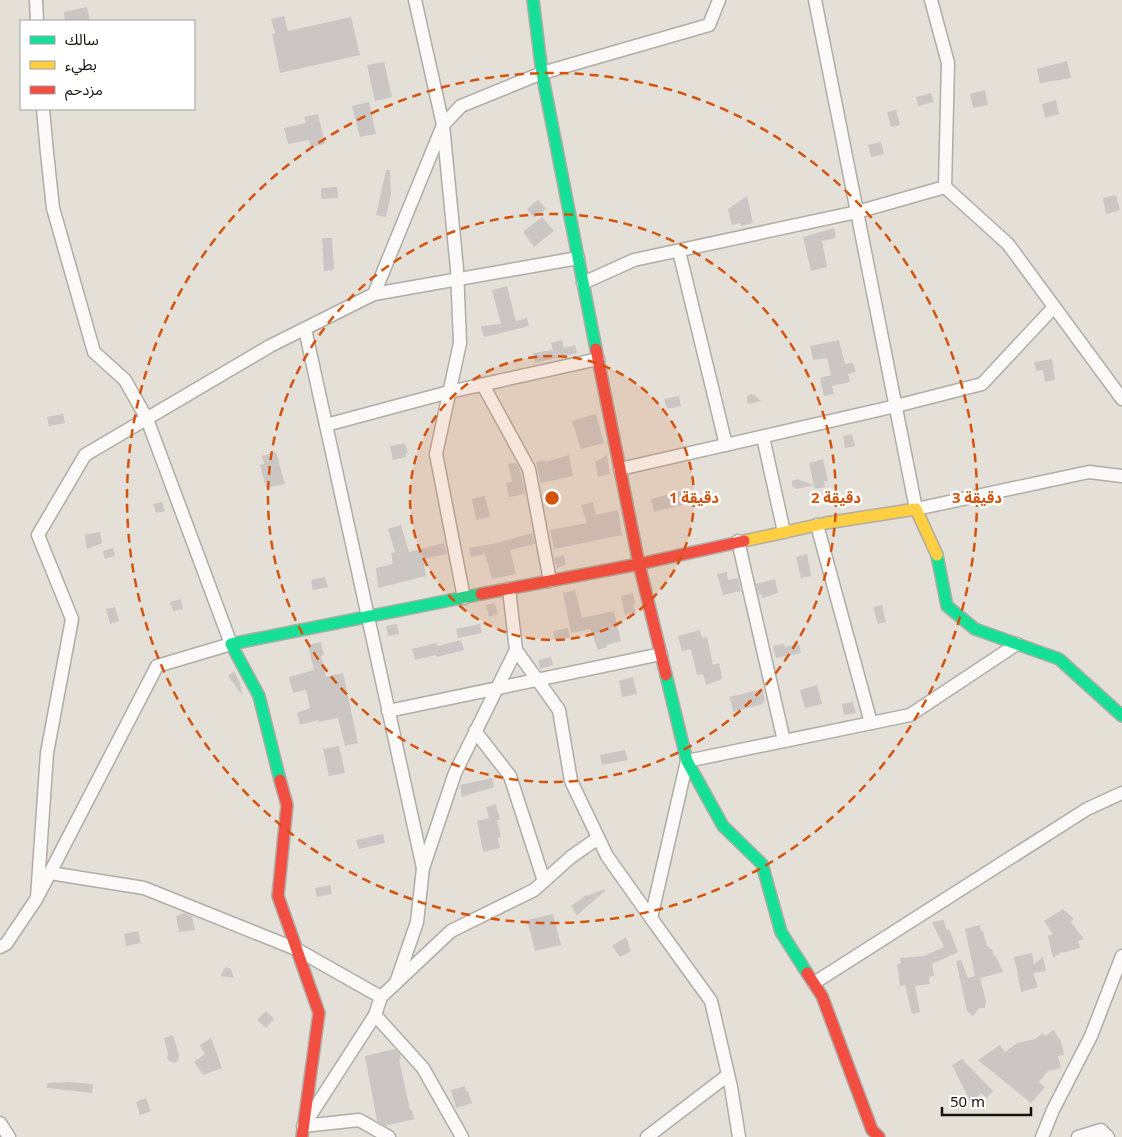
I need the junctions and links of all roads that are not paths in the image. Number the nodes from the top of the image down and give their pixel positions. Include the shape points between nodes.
1 (36, 0) edge
2 (414, 0) edge
3 (534, 0) edge
4 (719, 0) edge
5 (815, 0) edge
6 (931, 0) edge
7 (37, 20) edge
8 (542, 73) junction
9 (43, 110) edge
10 (443, 125) junction
11 (945, 187) junction
12 (857, 212) junction
13 (679, 251) junction
14 (578, 258) junction
15 (458, 279) junction
16 (583, 283) junction
17 (374, 294) junction
18 (1054, 308) junction
19 (305, 329) junction
20 (598, 359) junction
21 (483, 385) junction
22 (449, 392) junction
23 (1122, 400) edge
24 (896, 406) junction
25 (147, 419) junction
26 (326, 425) junction
27 (763, 436) junction
28 (726, 445) junction
29 (620, 470) junction
30 (1122, 476) edge
31 (916, 509) junction
32 (817, 524) junction
33 (784, 532) junction
34 (738, 541) junction
35 (639, 564) junction
36 (550, 581) junction
37 (509, 589) junction
38 (464, 598) junction
39 (367, 616) junction
40 (231, 644) junction
41 (1017, 644) junction
42 (516, 650) junction
43 (661, 654) junction
44 (537, 680) junction
45 (497, 688) junction
46 (388, 711) junction
47 (1122, 716) edge
48 (871, 723) junction
49 (475, 731) junction
50 (784, 741) junction
51 (687, 761) junction
52 (1122, 793) edge
53 (598, 838) junction
54 (423, 868) junction
55 (50, 873) junction
56 (544, 881) junction
57 (36, 898) junction
58 (651, 918) junction
59 (0, 947) edge
60 (296, 949) junction
61 (1122, 956) edge
62 (396, 983) junction
63 (814, 983) junction
64 (381, 997) junction
65 (376, 1015) junction
66 (728, 1075) junction
67 (0, 1123) edge
68 (303, 1132) edge
69 (9, 1137) edge
70 (390, 1137) edge
71 (462, 1137) edge
72 (647, 1137) edge
73 (739, 1137) edge
74 (879, 1137) edge
75 (1042, 1137) edge
76 (1078, 1137) edge
77 (1108, 1137) edge

1 - 7 street
2 - 10 street
3 - 8 street
4 - 8 street via 709,25
5 - 12 street
6 - 11 street via 948,63
8 - 10 street via 460,106
8 - 14 street
9 - 25 street via 53,208 94,352 125,380
10 - 15 street
10 - 17 street
11 - 12 street
11 - 18 street via 1008,244
12 - 13 street
12 - 24 street
13 - 16 street via 634,260
13 - 28 street
14 - 15 street
14 - 16 street
15 - 17 street
15 - 22 street via 460,343
16 - 20 street
17 - 19 street
18 - 23 street
18 - 24 street via 982,384
19 - 25 street via 270,346
19 - 26 street
20 - 21 street
20 - 29 street
21 - 22 street
21 - 36 street via 529,468
22 - 26 street
22 - 38 street via 436,454
24 - 27 street
24 - 31 street
25 - 40 street
25 - 57 street via 85,455 38,534 72,619 47,753
26 - 39 street
27 - 28 street
27 - 33 street
28 - 29 street
29 - 35 street
30 - 31 street via 1089,472
31 - 32 street
31 - 41 street via 937,554 947,606 975,629
32 - 33 street
32 - 48 street
33 - 34 street
34 - 35 street
34 - 50 street
35 - 36 street
35 - 43 street
36 - 37 street
37 - 38 street
37 - 42 street
38 - 39 street
39 - 40 street
39 - 46 street
40 - 55 street via 157,666
40 - 60 street via 259,696 288,805 278,896
41 - 47 street via 1059,659
41 - 48 street via 910,715
42 - 44 street
42 - 45 street
43 - 44 street
43 - 51 street
44 - 45 street
44 - 53 street via 559,710 571,781
45 - 46 street
45 - 49 street
46 - 54 street
48 - 50 street
49 - 54 street via 454,772
49 - 56 street via 510,776
50 - 51 street
51 - 58 street
51 - 63 street via 723,826 762,864 781,932
52 - 63 street via 1087,809
53 - 56 street
53 - 58 street
54 - 62 street via 417,922
55 - 57 street
55 - 60 street via 144,888
56 - 62 street via 534,890 452,931
57 - 59 street via 6,944
58 - 66 street via 711,1001
60 - 64 street
60 - 68 street via 319,1013
61 - 75 street via 1091,1036
62 - 64 street
63 - 74 street via 822,996 872,1130
64 - 65 street
65 - 68 street
65 - 71 street via 423,1068
66 - 72 street
66 - 73 street
67 - 69 street
68 - 70 street via 359,1120
76 - 77 street via 1101,1130

